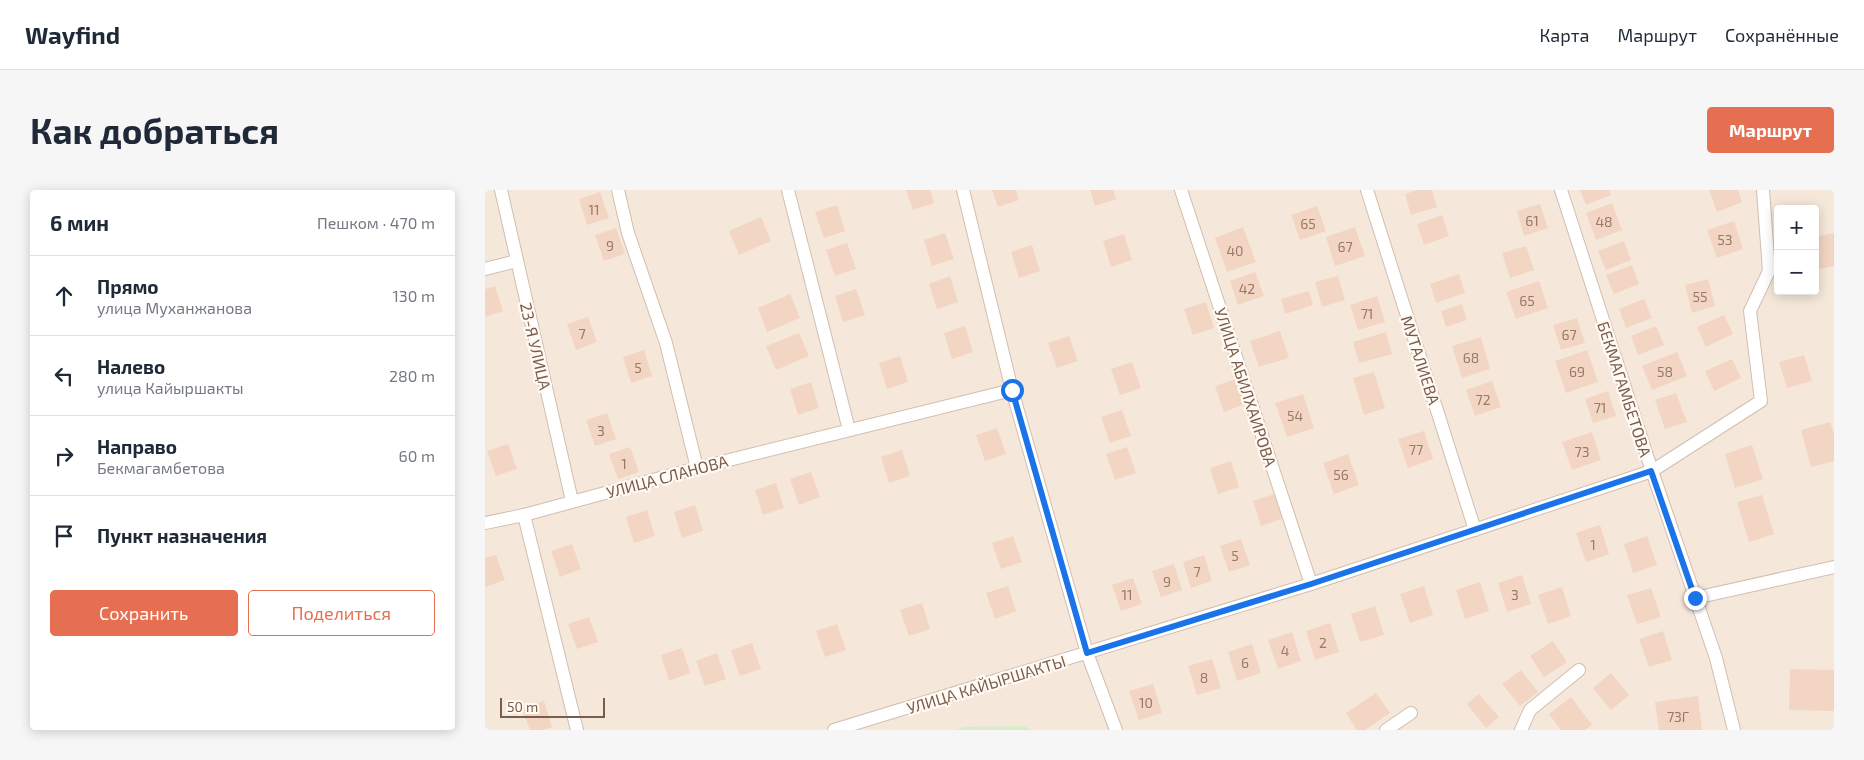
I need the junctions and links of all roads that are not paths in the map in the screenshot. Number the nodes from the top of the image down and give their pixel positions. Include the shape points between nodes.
1 (501, 190) edge
2 (618, 190) edge
3 (788, 190) edge
4 (963, 190) edge
5 (1181, 190) edge
6 (1367, 190) edge
7 (1561, 190) edge
8 (1763, 190) edge
9 (517, 261) junction
10 (485, 269) edge
11 (1012, 390) junction
12 (849, 430) junction
13 (697, 468) junction
14 (1651, 471) junction
15 (572, 501) junction
16 (524, 516) junction
17 (485, 523) edge
18 (1475, 530) junction
19 (1834, 567) edge
20 (1311, 584) junction
21 (1695, 598) junction
22 (1087, 653) junction
23 (1579, 670) dead end
24 (1411, 713) dead end
25 (577, 730) edge
26 (834, 730) edge
27 (1116, 730) edge
28 (1386, 730) edge
29 (1521, 730) edge
30 (1734, 730) edge

1 - 9 street, 23-Я УЛИЦА
2 - 13 street via 628,233 665,343
3 - 12 street
4 - 11 street
5 - 20 street, УЛИЦА АБИЛХАИРОВА
6 - 18 street, МУТАЛИЕВА
7 - 14 street, БЕКМАГАМБЕТОВА
8 - 14 street, УЛИЦА КАЙЫРШАКТЫ via 1769,271 1749,311 1761,401
9 - 10 street
9 - 15 street, 23-Я УЛИЦА
11 - 12 street, УЛИЦА СЛАНОВА
11 - 22 street
12 - 13 street, УЛИЦА СЛАНОВА
13 - 15 street, УЛИЦА СЛАНОВА
14 - 18 street, УЛИЦА КАЙЫРШАКТЫ
14 - 21 street, БЕКМАГАМБЕТОВА
15 - 16 street, УЛИЦА СЛАНОВА
16 - 17 street, УЛИЦА СЛАНОВА
16 - 25 street
18 - 20 street, УЛИЦА КАЙЫРШАКТЫ
19 - 21 street
20 - 22 street, УЛИЦА КАЙЫРШАКТЫ
21 - 30 street, БЕКМАГАМБЕТОВА via 1716,658
22 - 26 street, УЛИЦА КАЙЫРШАКТЫ
22 - 27 street
23 - 29 street via 1530,710
24 - 28 street

